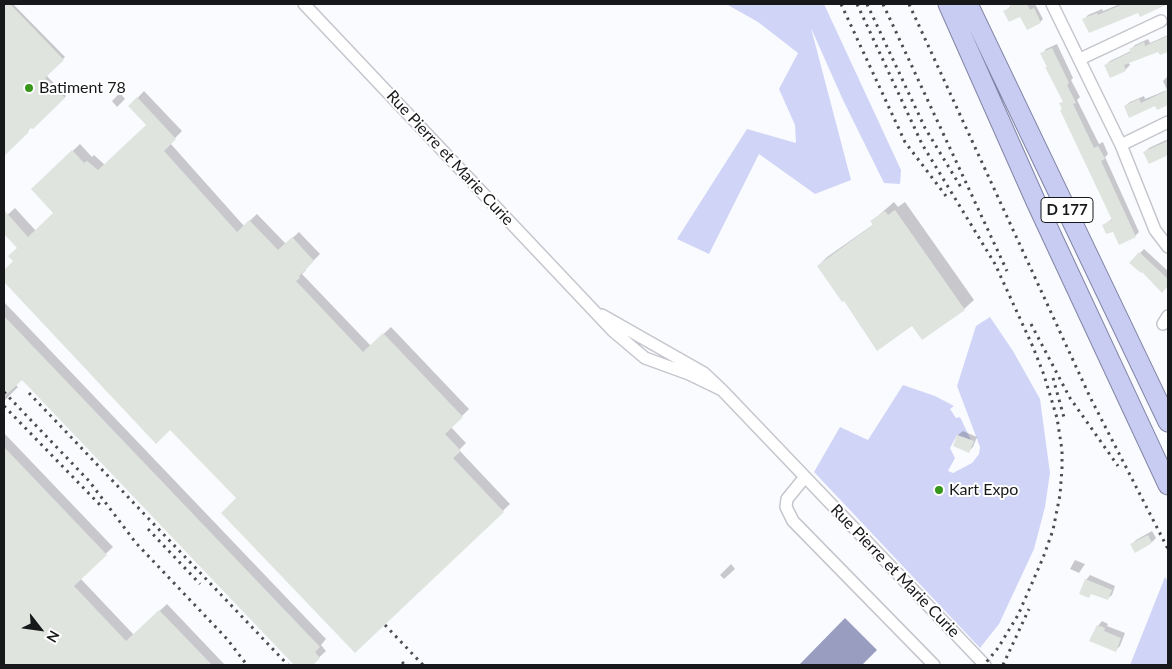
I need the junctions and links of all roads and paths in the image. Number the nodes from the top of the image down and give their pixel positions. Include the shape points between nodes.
1 (304, 4) edge
2 (948, 4) edge
3 (968, 4) edge
4 (1052, 4) edge
5 (1160, 22) dead end
6 (1080, 59) junction
7 (1168, 122) edge
8 (1122, 145) junction
9 (1036, 202) junction
10 (1168, 248) edge
11 (596, 312) junction
12 (722, 390) junction
13 (1167, 419) edge
14 (1168, 458) edge
15 (805, 478) junction
16 (1168, 485) edge
17 (934, 665) edge
18 (985, 665) edge

1 - 11 street, Rue Pierre et Marie Curie
2 - 9 highway, D 177
3 - 13 highway, D 177
4 - 6 street
5 - 6 street
6 - 8 street
7 - 8 street
8 - 10 street via 1155,230
9 - 14 highway
9 - 16 highway
11 - 12 street, Rue Pierre et Marie Curie via 696,368
11 - 12 street, Rue Pierre et Marie Curie via 645,358
12 - 15 street, Rue Pierre et Marie Curie
15 - 17 street via 787,499 786,507 794,521
15 - 18 street, Rue Pierre et Marie Curie

